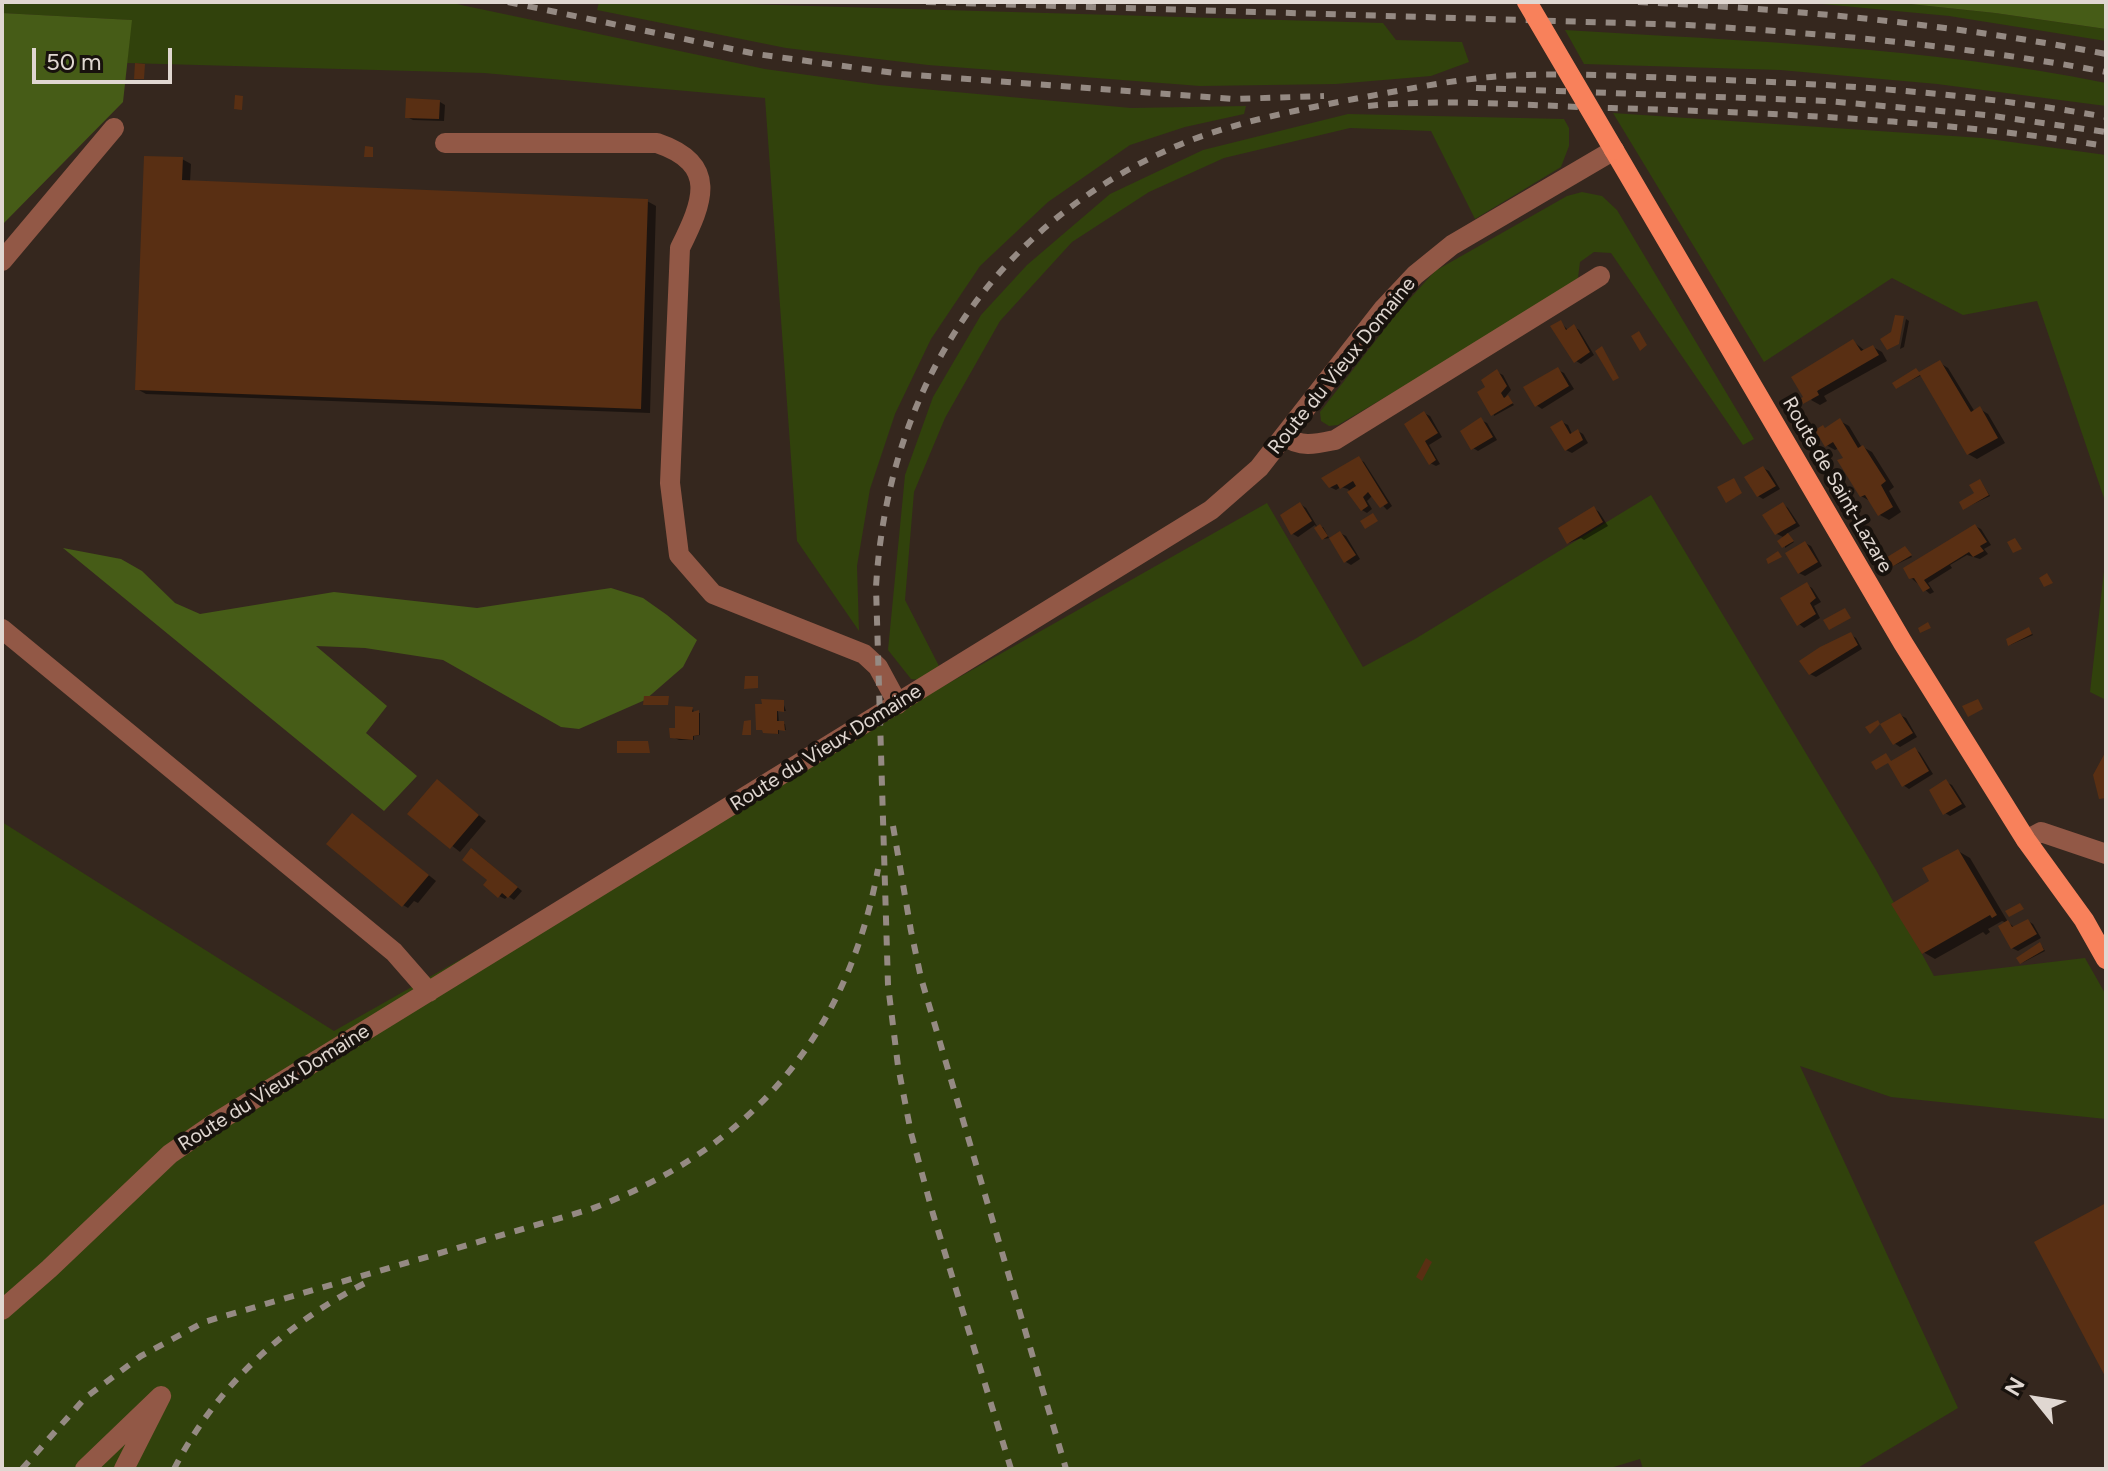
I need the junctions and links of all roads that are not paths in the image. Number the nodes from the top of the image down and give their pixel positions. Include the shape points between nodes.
1 (1527, 2) edge
2 (114, 128) dead end
3 (445, 143) dead end
4 (1614, 150) junction
5 (2, 261) edge
6 (1600, 276) dead end
7 (1284, 436) junction
8 (2, 629) edge
9 (898, 704) junction
10 (2026, 840) junction
11 (2106, 854) edge
12 (2106, 959) edge
13 (429, 992) junction
14 (2, 1310) edge
15 (85, 1469) edge
16 (124, 1469) edge

1 - 4 main road, Route de Saint-Lazare, bridge
2 - 5 street
3 - 9 street via 657,143 677,149 696,166 703,192 680,248 671,452 679,555 713,594 864,654 878,667
4 - 7 street, Route du Vieux Domaine via 1452,245 1415,275
4 - 10 main road, Route de Saint-Lazare via 1807,484
6 - 7 street via 1335,440 1311,445
7 - 9 street, Route du Vieux Domaine via 1259,468 1211,510
8 - 13 street via 394,952
9 - 13 street, Route du Vieux Domaine
10 - 11 street via 2041,832
10 - 12 main road, Route de Saint-Lazare
13 - 14 street, Route du Vieux Domaine via 170,1154
15 - 16 street via 161,1396

